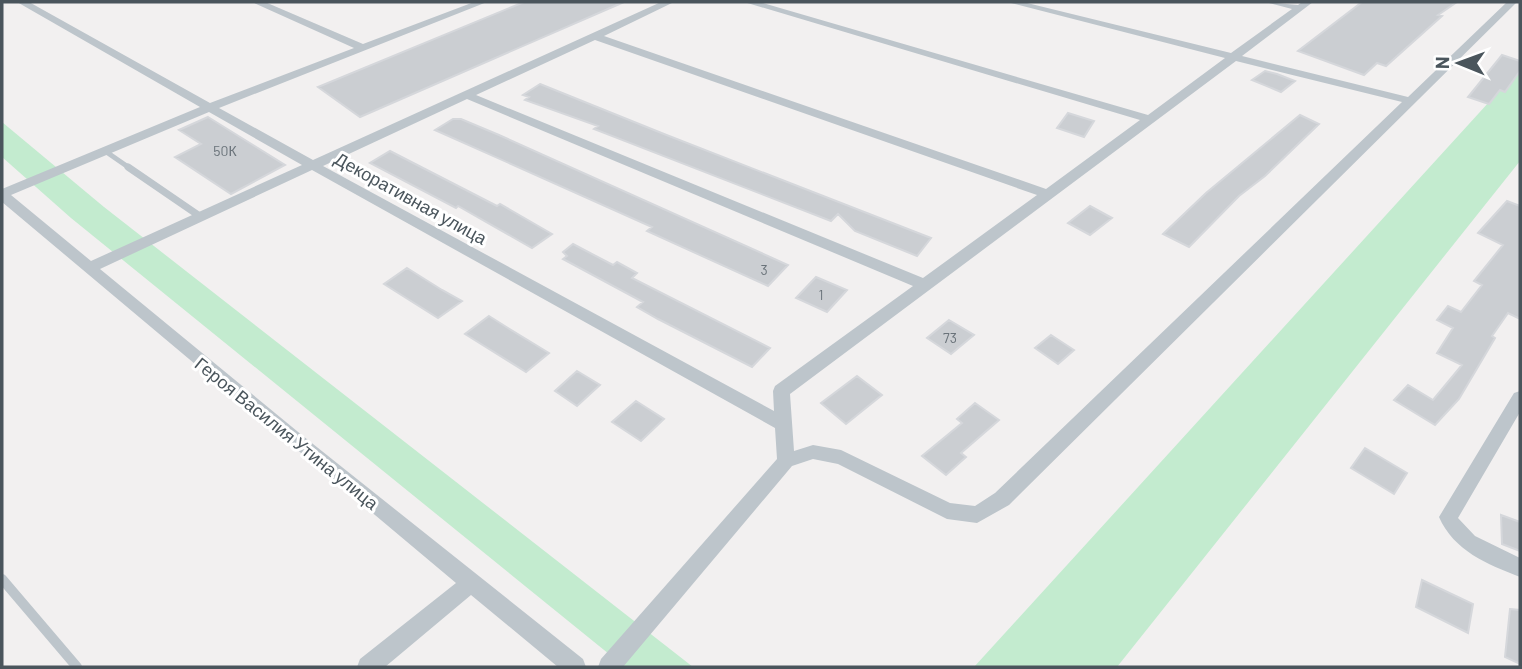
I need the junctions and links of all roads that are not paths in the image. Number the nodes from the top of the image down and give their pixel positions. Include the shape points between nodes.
1 (22, 2) edge
2 (257, 2) edge
3 (482, 2) edge
4 (669, 2) edge
5 (749, 2) edge
6 (1012, 2) edge
7 (1270, 2) edge
8 (1512, 2) edge
9 (1304, 5) edge
10 (594, 36) junction
11 (363, 48) junction
12 (1234, 57) junction
13 (467, 95) junction
14 (1411, 101) junction
15 (210, 107) junction
16 (1150, 119) junction
17 (105, 151) junction
18 (312, 166) junction
19 (2, 194) edge
20 (1048, 194) junction
21 (201, 217) junction
22 (88, 268) junction
23 (925, 285) junction
24 (1520, 398) edge
25 (783, 424) junction
26 (786, 461) junction
27 (1520, 568) edge
28 (2, 579) edge
29 (471, 583) junction
30 (77, 667) edge
31 (368, 667) edge
32 (575, 667) edge
33 (609, 667) edge

1 - 15 street, Декоративная улица
2 - 11 street
3 - 11 street
4 - 10 street
5 - 16 street
6 - 12 street
7 - 9 street
8 - 14 street
9 - 12 street
10 - 13 street
10 - 20 street
11 - 15 street
12 - 14 street
12 - 16 street
13 - 18 street
13 - 23 street
14 - 26 street via 1002,499 977,515 947,511 841,457 813,452
15 - 17 street
15 - 18 street, Декоративная улица
16 - 20 street
17 - 19 street
17 - 21 lane
18 - 21 street
18 - 25 street, Декоративная улица
19 - 22 street, Героя Василия Утина улица
20 - 23 street
21 - 22 street
22 - 29 street, Героя Василия Утина улица
23 - 25 street via 781,391
24 - 27 street via 1448,517 1462,539
25 - 26 street
26 - 33 street
28 - 30 lane
29 - 31 street
29 - 32 street, Героя Василия Утина улица

